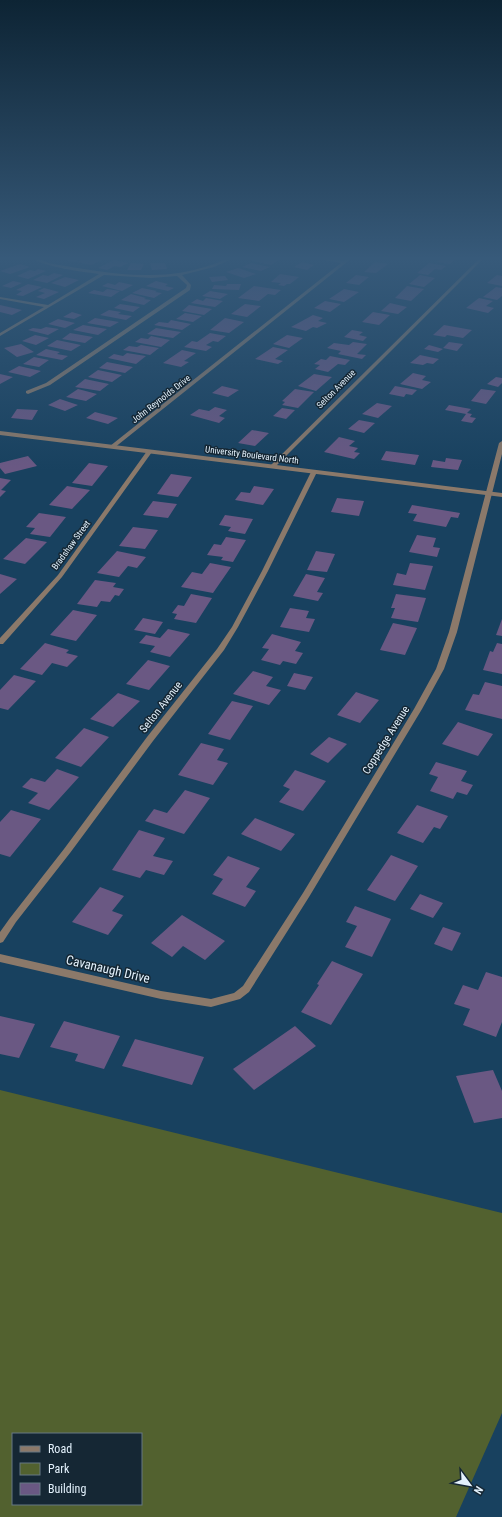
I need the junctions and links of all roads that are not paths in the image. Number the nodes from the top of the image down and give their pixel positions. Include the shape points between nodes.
1 (10, 329) edge
2 (129, 329) edge
3 (261, 329) edge
4 (411, 329) edge
5 (0, 335) edge
6 (28, 392) dead end
7 (0, 433) edge
8 (502, 443) edge
9 (112, 447) junction
10 (149, 452) junction
11 (272, 467) junction
12 (314, 472) junction
13 (490, 494) junction
14 (502, 495) edge
15 (0, 642) edge
16 (0, 939) edge
17 (0, 958) edge
18 (211, 1004) joint

1 - 5 street
2 - 6 street via 48,384
3 - 9 street, John Reynolds Drive
4 - 11 street, Selton Avenue
7 - 9 street, University Boulevard North
8 - 13 street, Coppedge Avenue
9 - 10 street, University Boulevard North
10 - 11 street, University Boulevard North
10 - 15 street, Bradshaw Street via 60,576
11 - 12 street, University Boulevard North
12 - 13 street, University Boulevard North
12 - 16 street, Selton Avenue via 235,627
13 - 14 street, University Boulevard North
13 - 18 street, Coppedge Avenue via 440,669 306,895 246,988 237,996
17 - 18 street, Cavanaugh Drive

